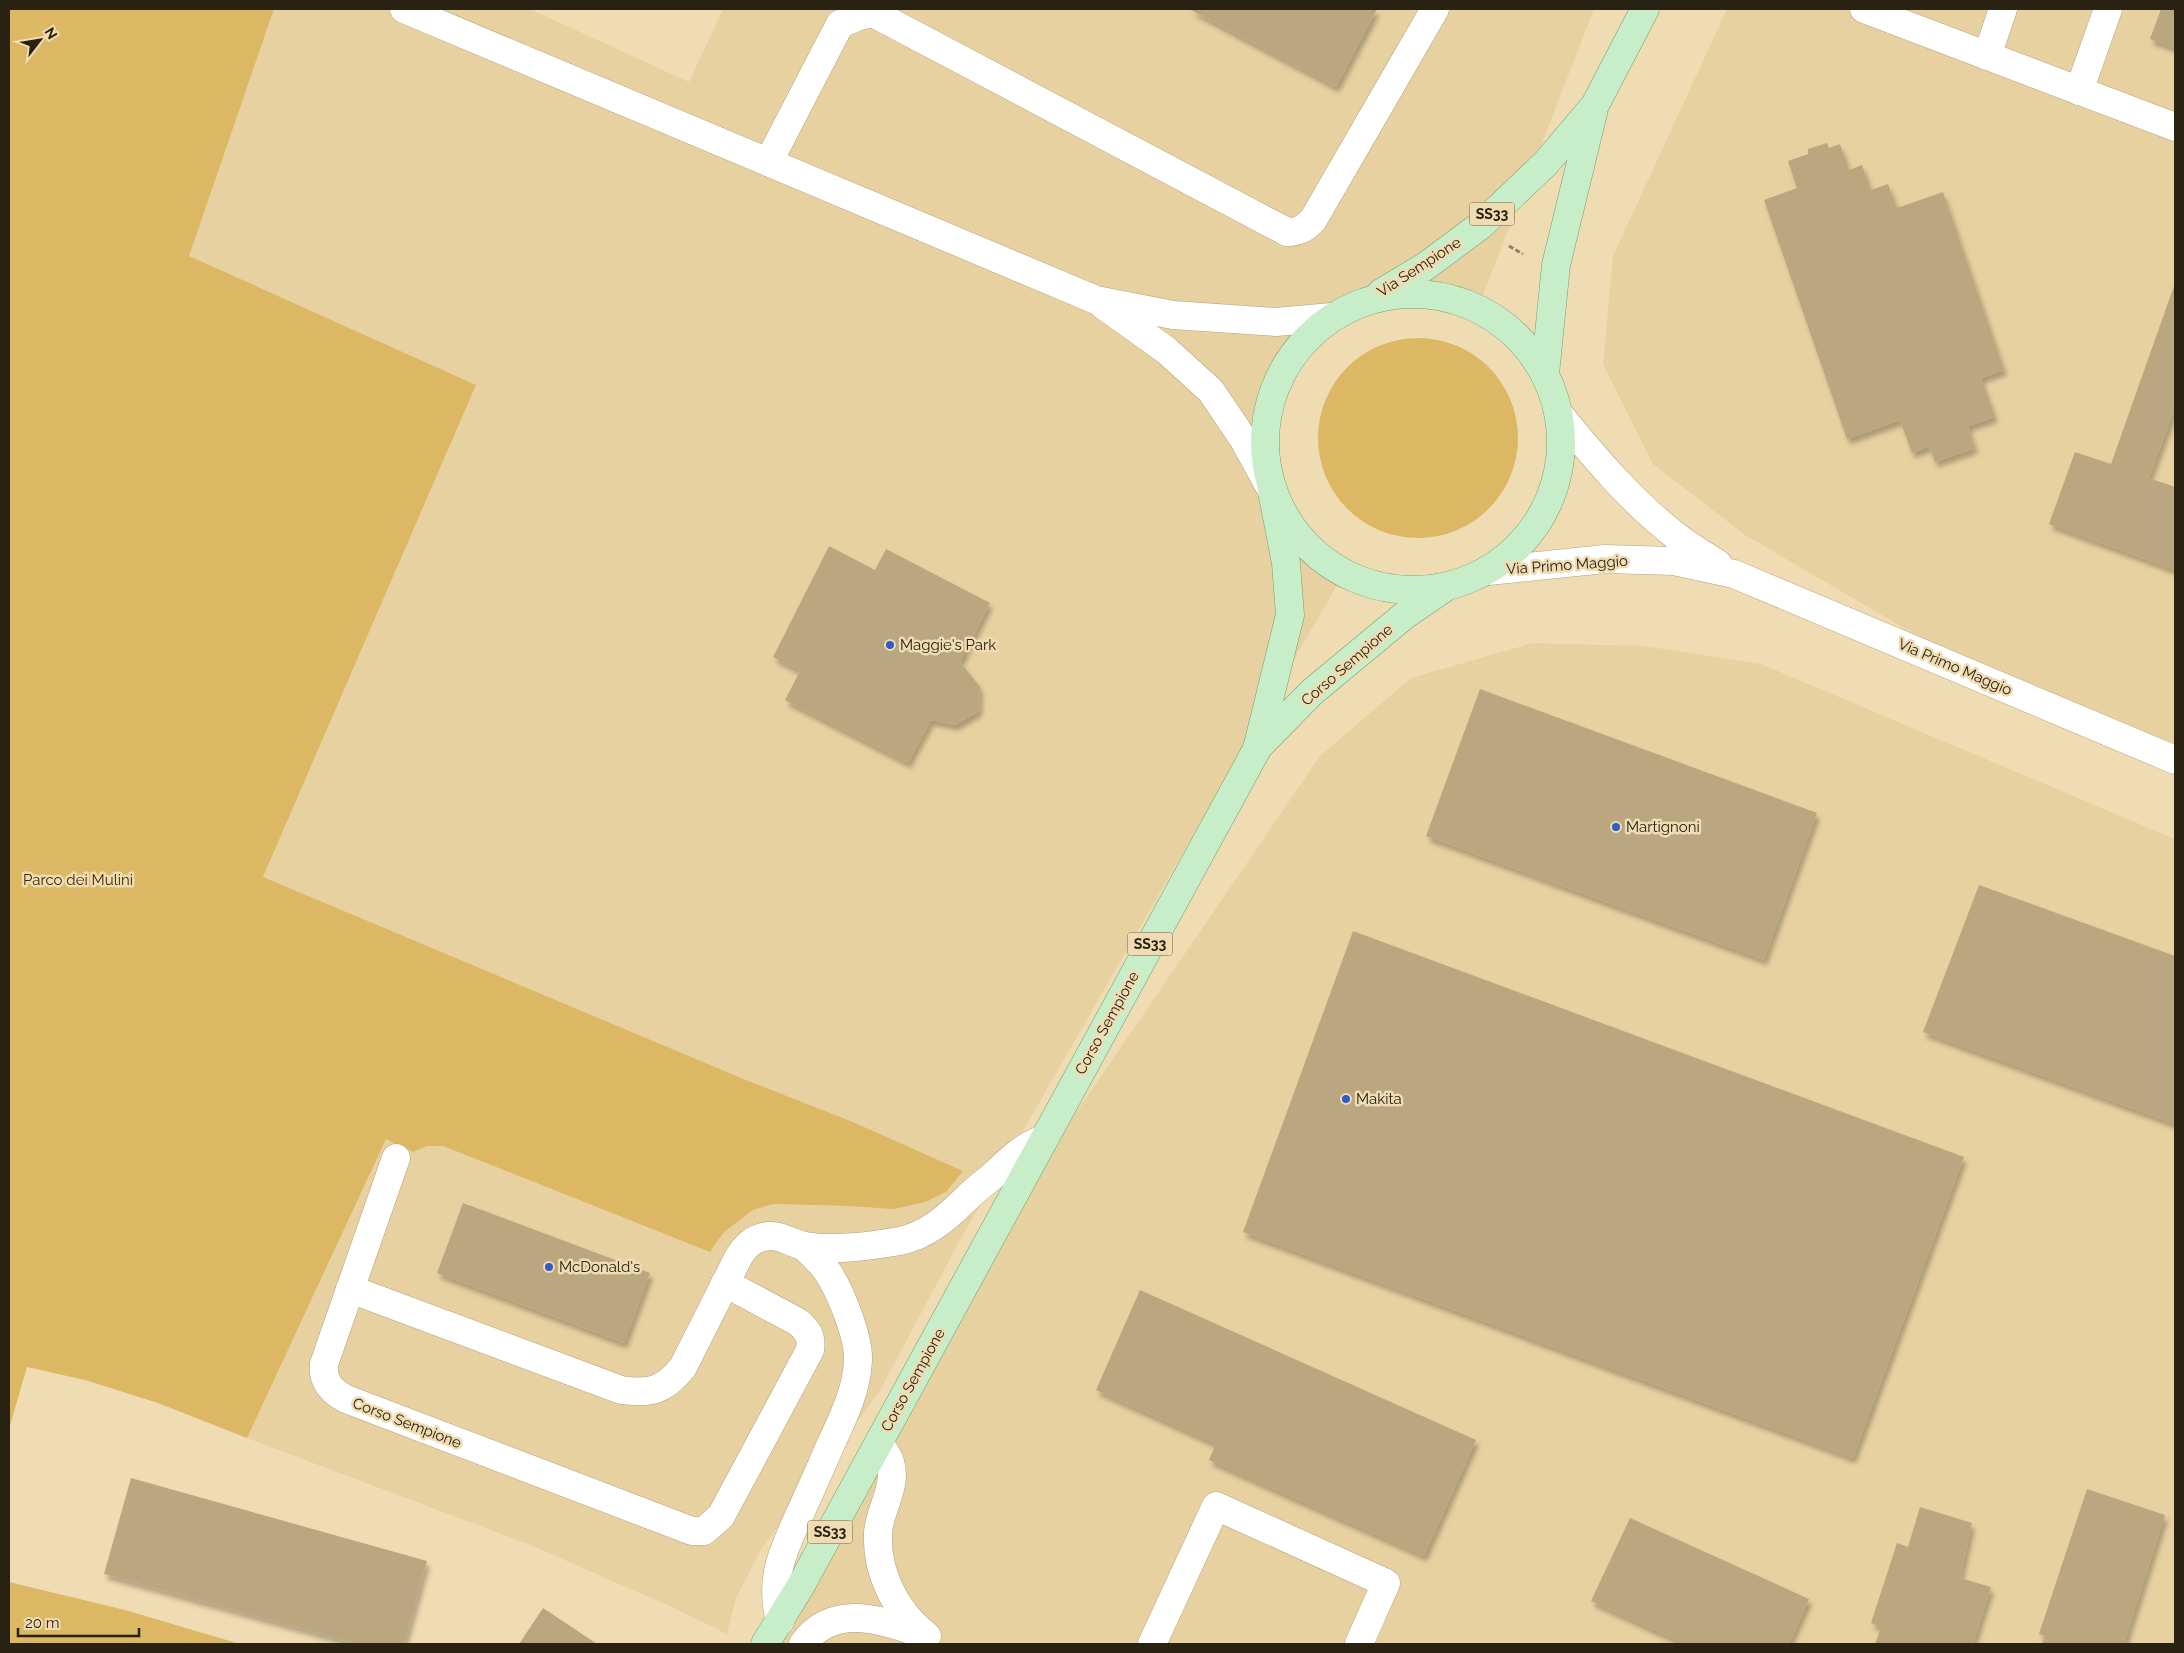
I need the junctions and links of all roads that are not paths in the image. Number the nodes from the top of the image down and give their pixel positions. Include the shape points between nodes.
1 (404, 9) edge
2 (1435, 9) edge
3 (1645, 9) edge
4 (1864, 9) edge
5 (2003, 9) edge
6 (2108, 9) edge
7 (1894, 14) edge
8 (841, 16) edge
9 (1987, 56) junction
10 (2079, 91) junction
11 (1595, 105) junction
12 (2175, 127) edge
13 (769, 161) junction
14 (1096, 300) junction
15 (1368, 300) junction
16 (1332, 317) junction
17 (1545, 374) junction
18 (1559, 414) junction
19 (1272, 491) junction
20 (1488, 571) junction
21 (1734, 574) junction
22 (1443, 589) junction
23 (1257, 749) junction
24 (2175, 760) edge
25 (1044, 1139) junction
26 (396, 1158) dead end
27 (804, 1246) junction
28 (725, 1283) junction
29 (350, 1290) junction
30 (879, 1442) junction
31 (780, 1621) junction
32 (935, 1640) edge
33 (765, 1644) edge
34 (803, 1644) edge
35 (1152, 1644) edge
36 (1359, 1644) edge

1 - 13 street
2 - 8 street via 1313,220 1301,230 1287,232 873,13
3 - 11 main road, Via Sempione / SS33
4 - 7 street
5 - 9 street
6 - 10 street
7 - 9 street
8 - 13 street
9 - 10 street
10 - 12 street
11 - 15 main road, Via Sempione / SS33 via 1546,163 1481,224 1426,266
11 - 17 main road, Via Sempione / SS33 via 1556,265
13 - 14 street
14 - 16 street via 1173,315 1276,322
14 - 19 street via 1166,350 1211,391 1244,440
15 - 16 main road, SS33
15 - 17 main road, SS33 via 1409,293 1449,298 1486,312 1520,339
16 - 19 main road, SS33 via 1301,343 1279,377 1266,414 1264,453
17 - 18 main road, SS33
18 - 20 main road, SS33 via 1562,456 1551,498 1526,540
18 - 21 street, Via Primo Maggio via 1631,497 1676,537
19 - 22 main road, SS33 via 1289,526 1315,555 1347,576 1394,591
19 - 23 main road, Corso Sempione / SS33 via 1286,564 1290,615
20 - 21 street, Via Primo Maggio via 1605,560 1674,560
20 - 22 main road, SS33
21 - 24 street, Via Primo Maggio
22 - 23 main road, Corso Sempione / SS33 via 1405,615 1312,692
23 - 25 main road, Corso Sempione / SS33
25 - 27 street via 1029,1144 948,1217 924,1233 900,1241 852,1249
25 - 30 main road, Corso Sempione / SS33
26 - 29 street
27 - 28 street via 781,1236 753,1241 745,1246
27 - 31 street via 827,1271 844,1303 858,1346 857,1375 849,1404 780,1565 774,1588
28 - 29 street via 683,1368 672,1381 656,1390 638,1392 621,1390
28 - 29 street, Corso Sempione via 798,1322 812,1340 810,1350 720,1516 704,1532 683,1527 336,1394 326,1380 324,1364
30 - 31 main road, Corso Sempione / SS33
30 - 32 street via 892,1473 878,1533 883,1574 902,1613
31 - 33 main road, Corso Sempione / SS33
32 - 34 street via 880,1620 841,1618 816,1629
35 - 36 street via 1216,1506 1386,1583

